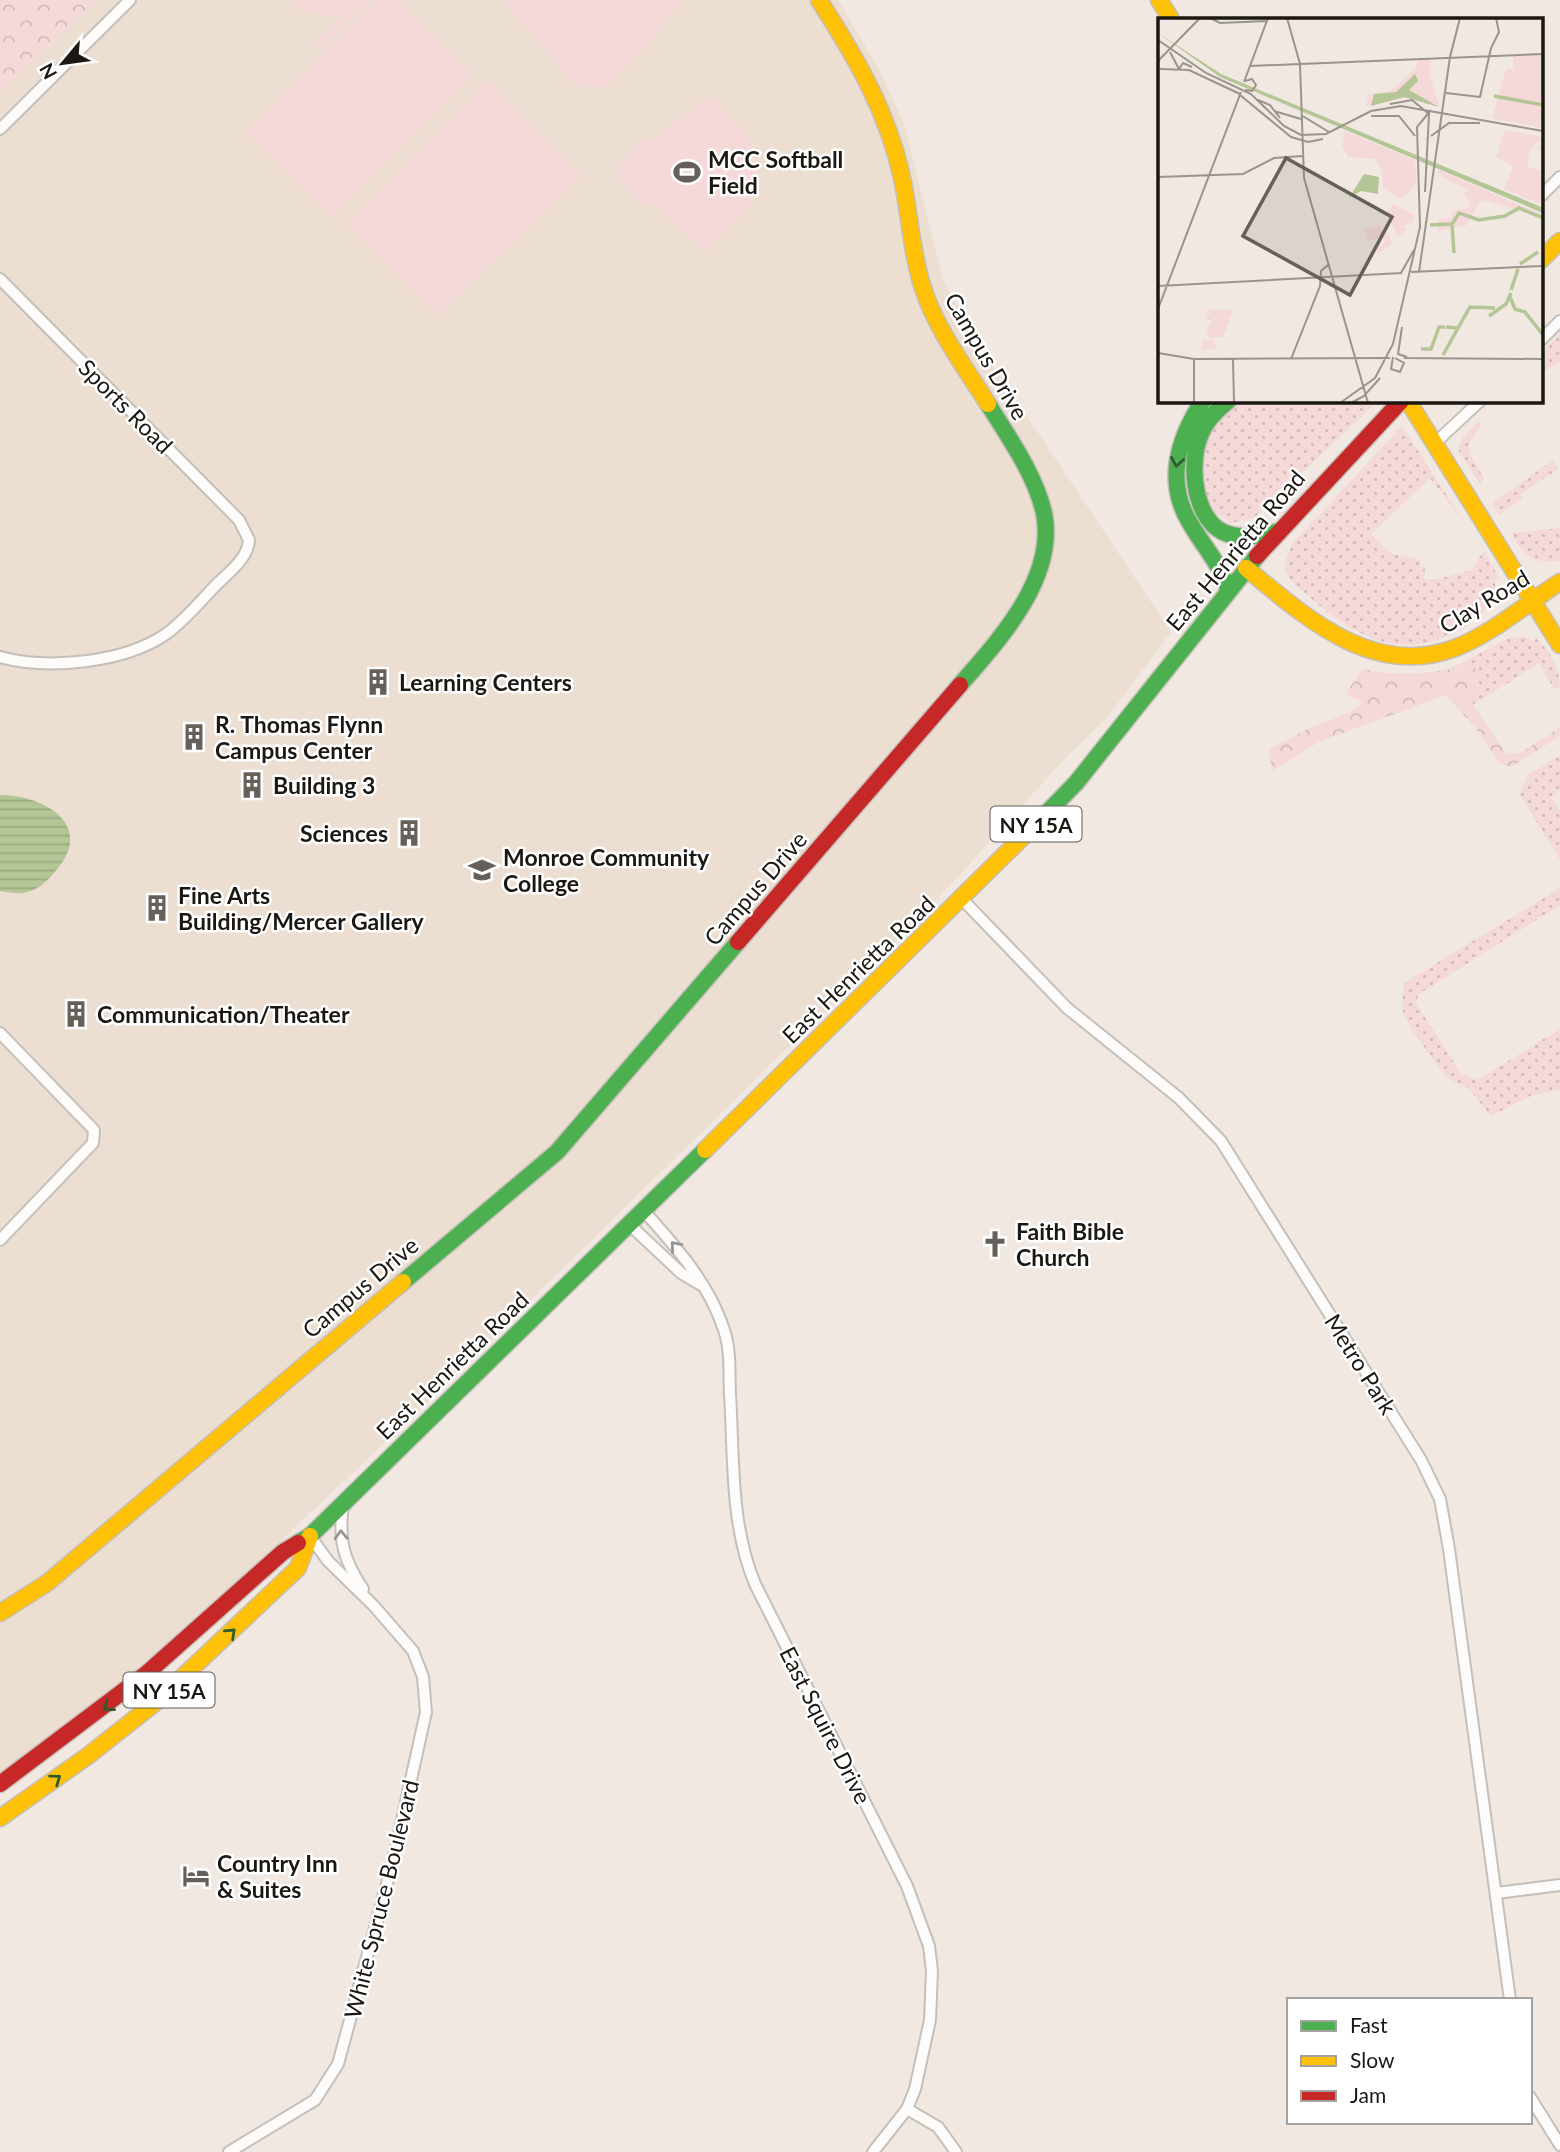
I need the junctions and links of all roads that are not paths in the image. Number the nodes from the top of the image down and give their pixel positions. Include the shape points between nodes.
1 (130, 0) edge
2 (819, 0) edge
3 (1159, 0) edge
4 (1170, 18) edge
5 (0, 129) edge
6 (1560, 177) edge
7 (1542, 195) edge
8 (1560, 241) edge
9 (1542, 259) edge
10 (0, 279) edge
11 (1560, 321) edge
12 (1542, 339) edge
13 (1202, 402) edge
14 (1227, 402) edge
15 (1400, 402) edge
16 (1409, 402) edge
17 (1479, 402) edge
18 (1435, 443) junction
19 (1276, 532) junction
20 (1246, 568) junction
21 (1560, 582) edge
22 (1228, 589) junction
23 (1532, 600) junction
24 (1560, 645) edge
25 (0, 657) edge
26 (962, 899) junction
27 (0, 1033) edge
28 (644, 1211) junction
29 (630, 1225) junction
30 (0, 1240) edge
31 (701, 1285) junction
32 (343, 1503) junction
33 (310, 1536) junction
34 (374, 1606) junction
35 (0, 1613) edge
36 (0, 1784) edge
37 (0, 1818) edge
38 (1560, 1885) edge
39 (1497, 1893) junction
40 (1510, 1998) edge
41 (1532, 2100) edge
42 (907, 2109) junction
43 (1560, 2145) edge
44 (229, 2152) edge
45 (873, 2152) edge
46 (956, 2152) edge

1 - 5 street
2 - 35 main road, Campus Drive via 856,58 886,119 923,290 1023,461 1044,514 1043,557 1033,587 953,694 557,1152 47,1583
3 - 4 main road
6 - 7 street
8 - 9 main road
10 - 25 street, Sports Road via 240,520 249,545 242,559 176,625 145,646 58,663
11 - 12 street
13 -> 22 main road via 1180,440 1175,474 1180,506 1221,565
14 - 19 main road via 1208,421 1192,462 1203,510 1214,527 1231,534 1246,538
15 - 19 main road, East Henrietta Road / NY 15A
16 - 18 main road
17 - 18 street
18 - 23 main road
19 - 20 main road, East Henrietta Road / NY 15A
20 - 22 main road, East Henrietta Road / NY 15A
20 - 23 main road, Clay Road via 1338,637 1376,656 1395,659 1436,655 1457,647
21 - 23 main road, Clay Road
22 - 26 main road, East Henrietta Road / NY 15A via 1107,748
23 - 24 main road
26 - 28 main road, East Henrietta Road / NY 15A
26 - 39 street, Metro Park via 1067,1008 1179,1097 1221,1141 1421,1460 1440,1499 1447,1536
27 - 30 street via 93,1130 93,1143
28 - 29 main road, East Henrietta Road / NY 15A
31 -> 28 street, East Squire Drive via 693,1266
29 - 31 street, East Squire Drive via 681,1273
29 - 32 main road, East Henrietta Road / NY 15A
31 - 42 street, East Squire Drive via 727,1340 739,1538 747,1565 907,1886 929,1946 930,2020
32 - 33 main road, East Henrietta Road / NY 15A
34 -> 32 street, White Spruce Boulevard via 342,1548
33 - 34 street, White Spruce Boulevard via 328,1561
33 -> 36 main road, East Henrietta Road / NY 15A via 283,1552 134,1687
37 -> 33 main road, East Henrietta Road / NY 15A via 156,1702 298,1568
34 - 44 street, White Spruce Boulevard via 413,1651 426,1693 422,1737 392,1866 338,2064 329,2082 314,2101
38 - 39 street
39 - 40 street, Metro Park
41 - 43 street
42 - 45 street, East Squire Drive
42 - 46 street via 938,2127

